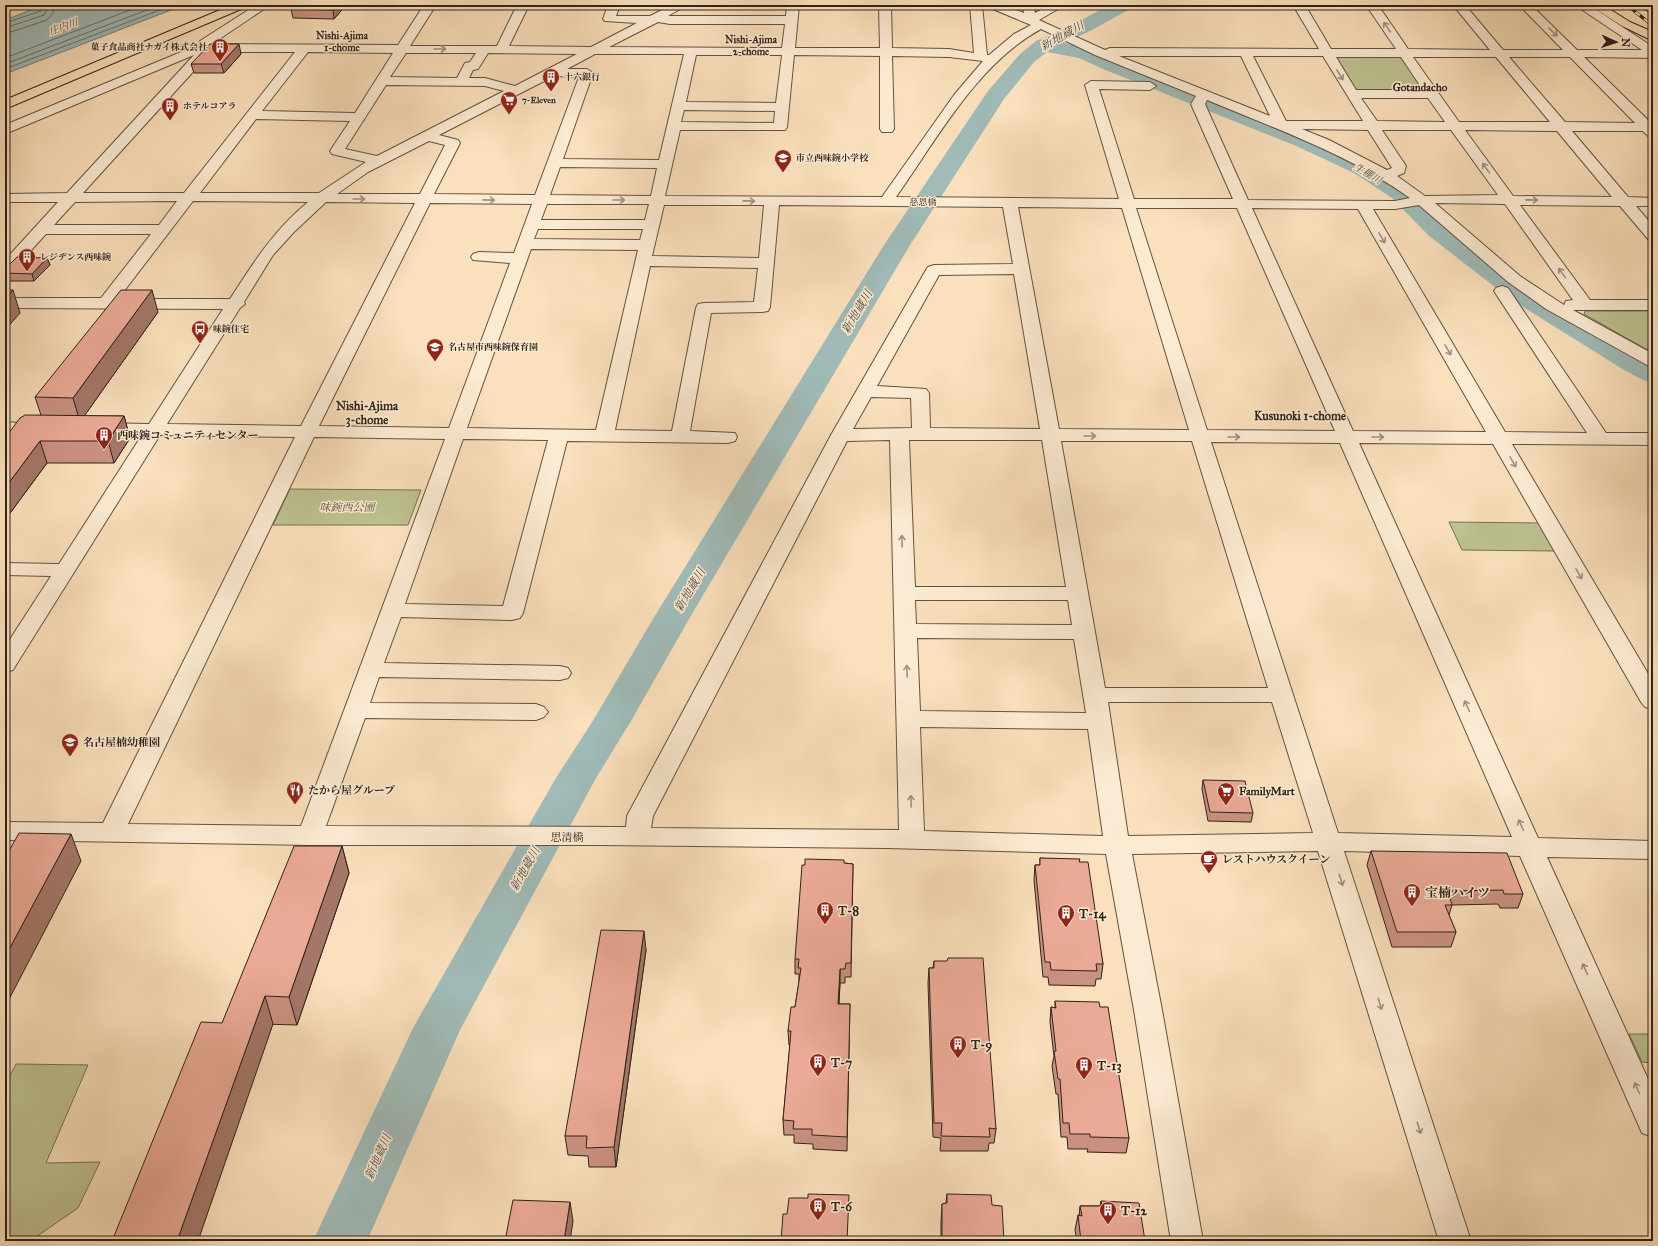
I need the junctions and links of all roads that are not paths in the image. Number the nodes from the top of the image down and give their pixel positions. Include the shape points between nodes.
1 (242, 5) edge
2 (264, 5) edge
3 (430, 5) edge
4 (523, 5) edge
5 (614, 5) edge
6 (680, 5) edge
7 (793, 5) edge
8 (885, 5) edge
9 (976, 5) edge
10 (992, 5) edge
11 (1029, 5) edge
12 (1059, 5) edge
13 (1299, 5) edge
14 (1372, 5) edge
15 (1459, 5) edge
16 (1525, 5) edge
17 (1581, 5) edge
18 (1595, 5) edge
19 (1604, 5) edge
20 (1647, 5) edge
21 (1653, 9) edge
22 (656, 19) junction
23 (792, 20) junction
24 (1035, 23) junction
25 (1653, 28) edge
26 (1653, 37) edge
27 (206, 47) junction
28 (304, 49) junction
29 (401, 49) junction
30 (484, 50) junction
31 (501, 50) junction
32 (596, 50) junction
33 (691, 50) junction
34 (789, 51) junction
35 (886, 52) junction
36 (1099, 52) junction
37 (1245, 52) junction
38 (1327, 52) junction
39 (1404, 52) junction
40 (1653, 53) edge
41 (1500, 54) junction
42 (1576, 54) junction
43 (986, 58) junction
44 (551, 72) junction
45 (381, 81) junction
46 (461, 82) junction
47 (1150, 86) dead end
48 (516, 90) junction
49 (1352, 94) junction
50 (1432, 94) junction
51 (1201, 99) junction
52 (5, 105) edge
53 (679, 106) junction
54 (782, 106) junction
55 (251, 116) junction
56 (358, 117) junction
57 (1281, 125) junction
58 (1373, 125) junction
59 (674, 126) junction
60 (1455, 126) junction
61 (1561, 127) junction
62 (887, 129) dead end
63 (1651, 129) edge
64 (5, 130) edge
65 (427, 136) junction
66 (380, 161) junction
67 (556, 163) junction
68 (665, 164) junction
69 (1387, 175) junction
70 (5, 198) edge
71 (189, 198) junction
72 (70, 199) junction
73 (320, 199) junction
74 (425, 199) junction
75 (1509, 199) junction
76 (541, 200) junction
77 (657, 200) junction
78 (1420, 201) junction
79 (772, 202) junction
80 (885, 202) junction
81 (1010, 202) junction
82 (1625, 202) junction
83 (1653, 202) edge
84 (1128, 203) junction
85 (1242, 203) junction
86 (1362, 204) junction
87 (532, 224) junction
88 (652, 225) junction
89 (41, 229) junction
90 (163, 230) junction
91 (1653, 236) edge
92 (647, 245) junction
93 (522, 251) junction
94 (479, 257) dead end
95 (643, 261) junction
96 (766, 263) junction
97 (5, 269) edge
98 (1022, 269) junction
99 (1502, 291) dead end
100 (5, 303) edge
101 (106, 303) junction
102 (237, 304) junction
103 (1552, 304) junction
104 (1585, 305) junction
105 (1653, 306) edge
106 (1653, 361) edge
107 (865, 391) junction
108 (5, 428) edge
109 (60, 429) edge
110 (84, 429) edge
111 (154, 429) junction
112 (308, 432) junction
113 (456, 433) junction
114 (899, 434) junction
115 (921, 434) junction
116 (559, 435) junction
117 (840, 435) junction
118 (604, 436) junction
119 (680, 436) junction
120 (1051, 436) junction
121 (728, 437) dead end
122 (1200, 437) junction
123 (1346, 437) junction
124 (1499, 438) junction
125 (1600, 438) junction
126 (1651, 441) edge
127 (5, 569) edge
128 (66, 570) junction
129 (904, 593) junction
130 (1077, 594) junction
131 (392, 610) junction
132 (905, 631) junction
133 (1083, 632) junction
134 (5, 665) edge
135 (370, 670) junction
136 (560, 672) dead end
137 (1095, 695) junction
138 (1283, 696) junction
139 (1653, 702) edge
140 (355, 710) junction
141 (536, 712) dead end
142 (908, 719) junction
143 (1099, 721) junction
144 (5, 831) edge
145 (111, 833) junction
146 (310, 836) junction
147 (637, 837) junction
148 (912, 840) junction
149 (1330, 842) junction
150 (1117, 845) junction
151 (1531, 848) junction
152 (1653, 850) edge
153 (1653, 1124) edge
154 (1187, 1241) edge
155 (1455, 1241) edge

1 - 52 main road
2 - 27 street via 204,44
3 - 29 street
4 - 31 street
5 - 22 street via 609,19
6 - 22 street
7 - 23 street
8 - 35 street
9 - 43 street
10 - 24 street
11 - 24 street
12 - 24 street
13 - 38 street
39 -> 14 street
15 - 41 street
16 -> 42 street
17 - 40 street
18 - 26 main road
19 - 25 main road
20 - 21 main road
22 - 23 street
22 - 32 street
23 - 34 street
24 - 36 street
24 - 43 street via 1018,38
27 - 28 street
27 - 64 street
27 - 72 street
28 - 29 street
28 - 55 street
29 -> 30 street
29 - 45 street
30 - 31 street
30 - 46 street via 474,66 469,66
31 - 32 street
32 - 33 street
32 - 44 street
33 - 34 street
33 - 53 street
34 - 35 street
34 - 54 street
35 - 43 street via 949,53
35 - 62 street
36 - 37 street
36 - 51 street
37 - 38 street
37 - 57 street
38 - 39 street
38 -> 49 street
39 - 41 street
39 - 50 street
40 - 42 street
41 - 42 street
41 - 61 street
42 - 63 street
43 - 80 street
44 - 48 street
44 - 67 street via 587,73
45 - 46 street
45 - 56 street
46 - 48 street via 485,82
47 - 84 street via 1091,86
48 - 65 street
49 - 50 street
49 - 58 street
50 - 60 street
51 - 57 street
51 - 85 street
53 - 54 street
53 - 59 street
54 - 59 street via 780,127
55 - 56 street
55 - 71 street
56 - 66 street via 337,151
57 - 58 street
57 - 69 street via 1324,143
58 - 60 street
58 - 69 street via 1399,166 1399,170
59 - 68 street
60 - 61 street
75 -> 60 street
61 - 63 street
61 - 82 street
65 - 66 street
65 - 74 street via 453,143
66 - 73 street
67 - 68 street
67 - 76 street
68 - 77 street
69 - 78 street
70 - 72 street, 慈恩橋
71 - 72 street, 慈恩橋
71 - 73 street, 慈恩橋
71 - 90 street
72 - 89 street
73 -> 74 street, 慈恩橋
73 - 102 street via 267,253
74 -> 76 street, 慈恩橋
74 - 112 street
75 - 78 street, 慈恩橋
75 -> 82 street, 慈恩橋
104 -> 75 street
76 -> 77 street, 慈恩橋
76 - 87 street
77 -> 79 street, 慈恩橋
77 - 88 street
78 - 86 street, 慈恩橋 via 1402,204
78 - 103 street via 1514,279
79 - 80 street, 慈恩橋
79 - 96 street
80 - 81 street, 慈恩橋
81 - 84 street, 慈恩橋
81 - 98 street
82 - 83 street, 慈恩橋
82 - 91 street
84 - 85 street, 慈恩橋
84 - 122 street
85 - 86 street, 慈恩橋
85 - 123 street
86 -> 124 street
87 - 88 street
87 - 93 street
88 - 92 street
89 - 90 street
89 - 97 street
90 - 101 street
92 - 93 street
92 - 95 street
93 - 94 street
93 - 113 street
95 - 96 street
95 - 118 street
96 - 119 street via 762,307 704,308
98 - 107 street via 934,270
98 - 120 street
99 - 125 street
100 - 101 street
101 - 102 street
102 - 111 street
103 - 104 street
103 - 106 street
104 - 105 street
107 - 115 street via 920,393
107 - 117 street
108 - 109 street
110 - 111 street
111 - 112 street
111 - 128 street
112 - 113 street
112 - 145 street
113 - 116 street
113 - 131 street
114 - 115 street
114 - 117 street
129 -> 114 street
115 - 120 street
116 - 118 street
116 - 131 street via 512,613
117 - 147 street via 640,816
118 - 119 street
119 - 121 street
120 -> 122 street
120 - 130 street
122 -> 123 street
122 - 138 street
123 -> 124 street
151 -> 123 street
124 - 125 street
124 -> 139 street
125 - 126 street
127 - 128 street
128 - 134 street
129 - 130 street
129 - 132 street
130 - 133 street
131 - 135 street
132 - 133 street
142 -> 132 street
133 - 137 street
135 - 136 street
135 - 140 street
137 - 138 street
137 - 143 street
138 - 149 street
140 - 141 street
140 - 146 street
142 - 143 street
148 -> 142 street
143 - 150 street
144 - 145 street, 思清橋
145 - 146 street, 思清橋
146 - 147 street, 思清橋
147 - 148 street, 思清橋
148 - 150 street, 思清橋
149 - 150 street, 思清橋
149 - 151 street, 思清橋
149 -> 155 street
150 - 154 street
151 - 152 street, 思清橋
153 -> 151 street

